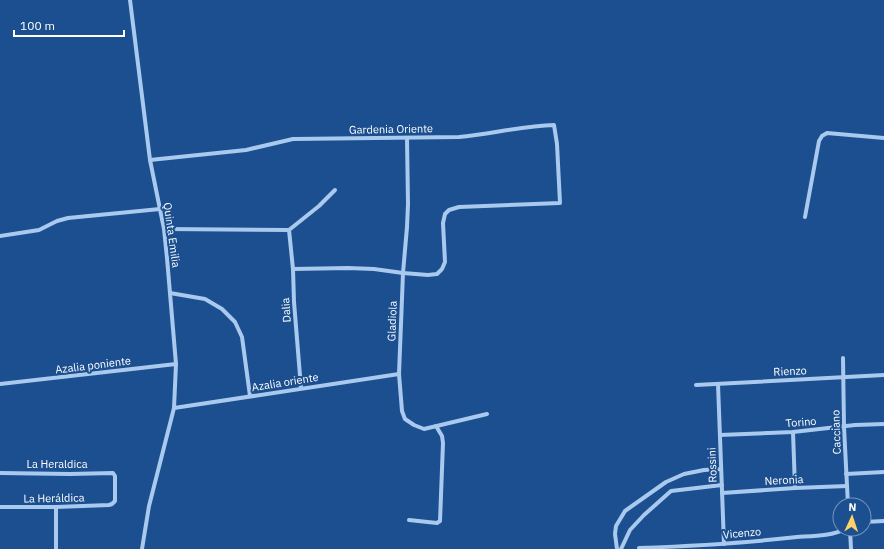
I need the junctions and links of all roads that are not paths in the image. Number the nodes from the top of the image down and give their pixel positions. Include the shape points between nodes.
1 (130, 0) edge
2 (407, 138) junction
3 (884, 138) edge
4 (150, 160) junction
5 (335, 190) dead end
6 (160, 209) junction
7 (805, 217) dead end
8 (164, 228) junction
9 (289, 230) junction
10 (0, 236) edge
11 (293, 269) junction
12 (403, 273) junction
13 (170, 293) junction
14 (842, 358) dead end
15 (176, 364) junction
16 (399, 374) junction
17 (884, 375) edge
18 (843, 377) junction
19 (0, 384) edge
20 (718, 384) junction
21 (696, 385) dead end
22 (301, 388) junction
23 (250, 396) junction
24 (174, 408) junction
25 (487, 414) dead end
26 (884, 424) edge
27 (436, 426) junction
28 (844, 427) junction
29 (793, 432) junction
30 (720, 435) junction
31 (721, 469) junction
32 (884, 472) edge
33 (2, 473) edge
34 (846, 474) junction
35 (666, 482) junction
36 (722, 485) junction
37 (847, 486) junction
38 (795, 488) junction
39 (671, 491) junction
40 (722, 493) junction
41 (848, 497) edge
42 (108, 506) joint
43 (0, 507) edge
44 (56, 507) junction
45 (409, 520) dead end
46 (884, 521) edge
47 (872, 522) edge
48 (832, 534) edge
49 (850, 537) edge
50 (724, 544) junction
51 (639, 548) edge
52 (56, 549) edge
53 (142, 549) edge
54 (617, 549) edge
55 (621, 549) edge
56 (851, 549) edge

1 - 4 street, Quinta Emilia
2 - 4 street, Gardenia Oriente via 293,139 246,150
2 - 12 street, Gladiola via 408,204
2 - 12 street, Gardenia Oriente via 475,136 554,125 560,203 459,207 449,210 444,219 445,262 442,269 437,274 428,275
3 - 7 street via 827,133 822,136
4 - 6 street, Quinta Emilia
5 - 9 street
6 - 8 street, Quinta Emilia
6 - 10 street via 68,218 39,230
8 - 9 street
8 - 13 street, Quinta Emilia
9 - 11 street, Dalia
11 - 12 street via 374,269
11 - 22 street, Dalia
12 - 16 street, Gladiola
13 - 15 street, Quinta Emilia
13 - 23 street via 205,299 222,308 235,322 242,337
14 - 18 street, Cacciano
15 - 19 street, Azalia poniente
15 - 24 street, Quinta Emilia
16 - 22 street, Azalia oriente
16 - 27 street, Gladiola via 405,419 424,428
17 - 18 street, Rienzo
18 - 20 street, Rienzo
18 - 28 street, Cacciano
20 - 21 street, Rienzo
20 - 30 street, Rossini
22 - 23 street, Azalia oriente
23 - 24 street, Azalia oriente
24 - 53 street, Quinta Emilia via 149,506
25 - 27 street, Gladiola
26 - 28 street, Torino
27 - 45 street via 443,443 440,521 437,523
28 - 29 street, Torino
28 - 34 street, Cacciano
29 - 30 street, Torino
29 - 38 street
30 - 31 street, Rossini
31 - 35 street via 684,474
31 - 36 street, Rossini
32 - 34 street
33 - 42 street, La Heraldica via 113,473 115,501
34 - 37 street, Cacciano
35 - 39 street
35 - 54 street via 625,511 616,526
36 - 39 street
36 - 40 street, Rossini
37 - 38 street, Neronia
37 - 41 street, Cacciano
38 - 40 street, Neronia
39 - 55 street via 630,530
40 - 50 street, Rossini
42 - 44 street, La Heráldica
43 - 44 street, La Heráldica
44 - 52 street
46 - 47 street
48 - 50 street, Vicenzo
49 - 56 street
50 - 51 street, Vicenzo

